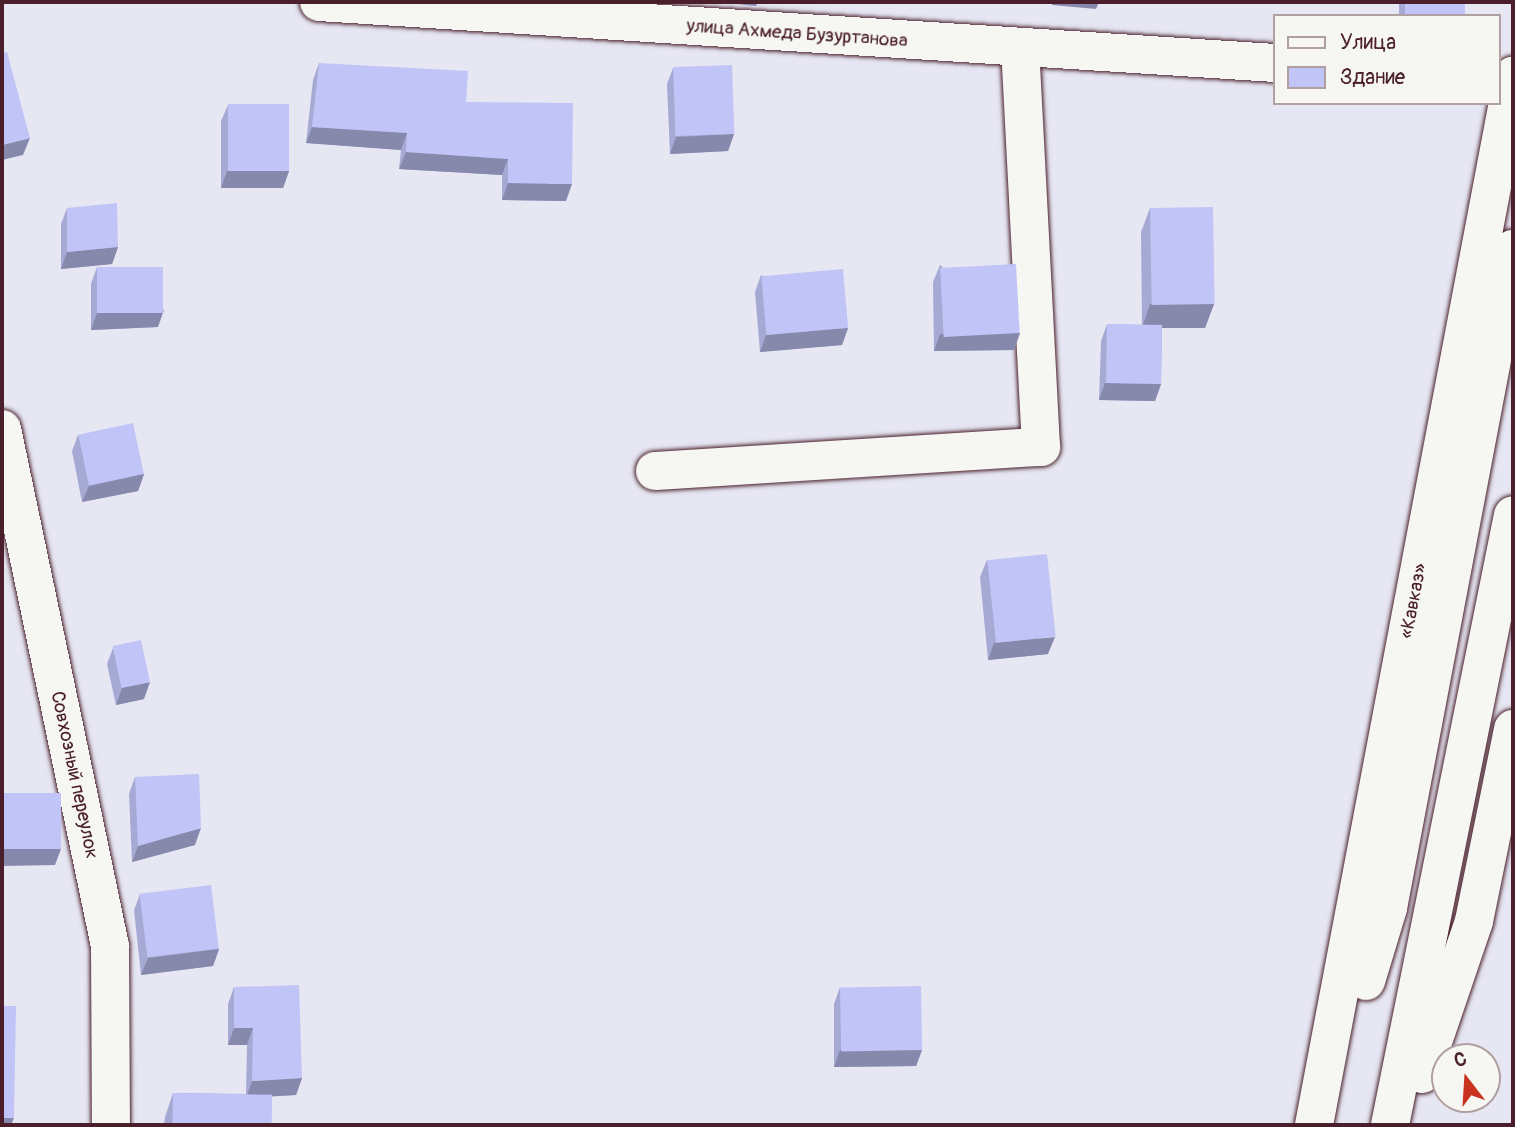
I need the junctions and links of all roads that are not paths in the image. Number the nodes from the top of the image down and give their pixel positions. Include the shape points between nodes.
1 (319, 2) edge
2 (1020, 49) junction
3 (1274, 63) edge
4 (1513, 76) edge
5 (1513, 249) edge
6 (2, 429) edge
7 (655, 471) dead end
8 (1513, 515) edge
9 (1513, 729) edge
10 (111, 1125) edge
11 (1314, 1125) edge
12 (1322, 1125) edge
13 (1390, 1125) edge
14 (1404, 1125) edge

1 - 2 main road, улица Ахмеда Бузуртанова
2 - 3 main road, улица Ахмеда Бузуртанова
2 - 7 main road via 1041,447
4 - 11 main road, «Кавказ»
5 - 12 main road, «Кавказ» via 1388,908
6 - 10 main road, Совхозный переулок via 110,946
8 - 13 main road
9 - 14 main road via 1474,921

